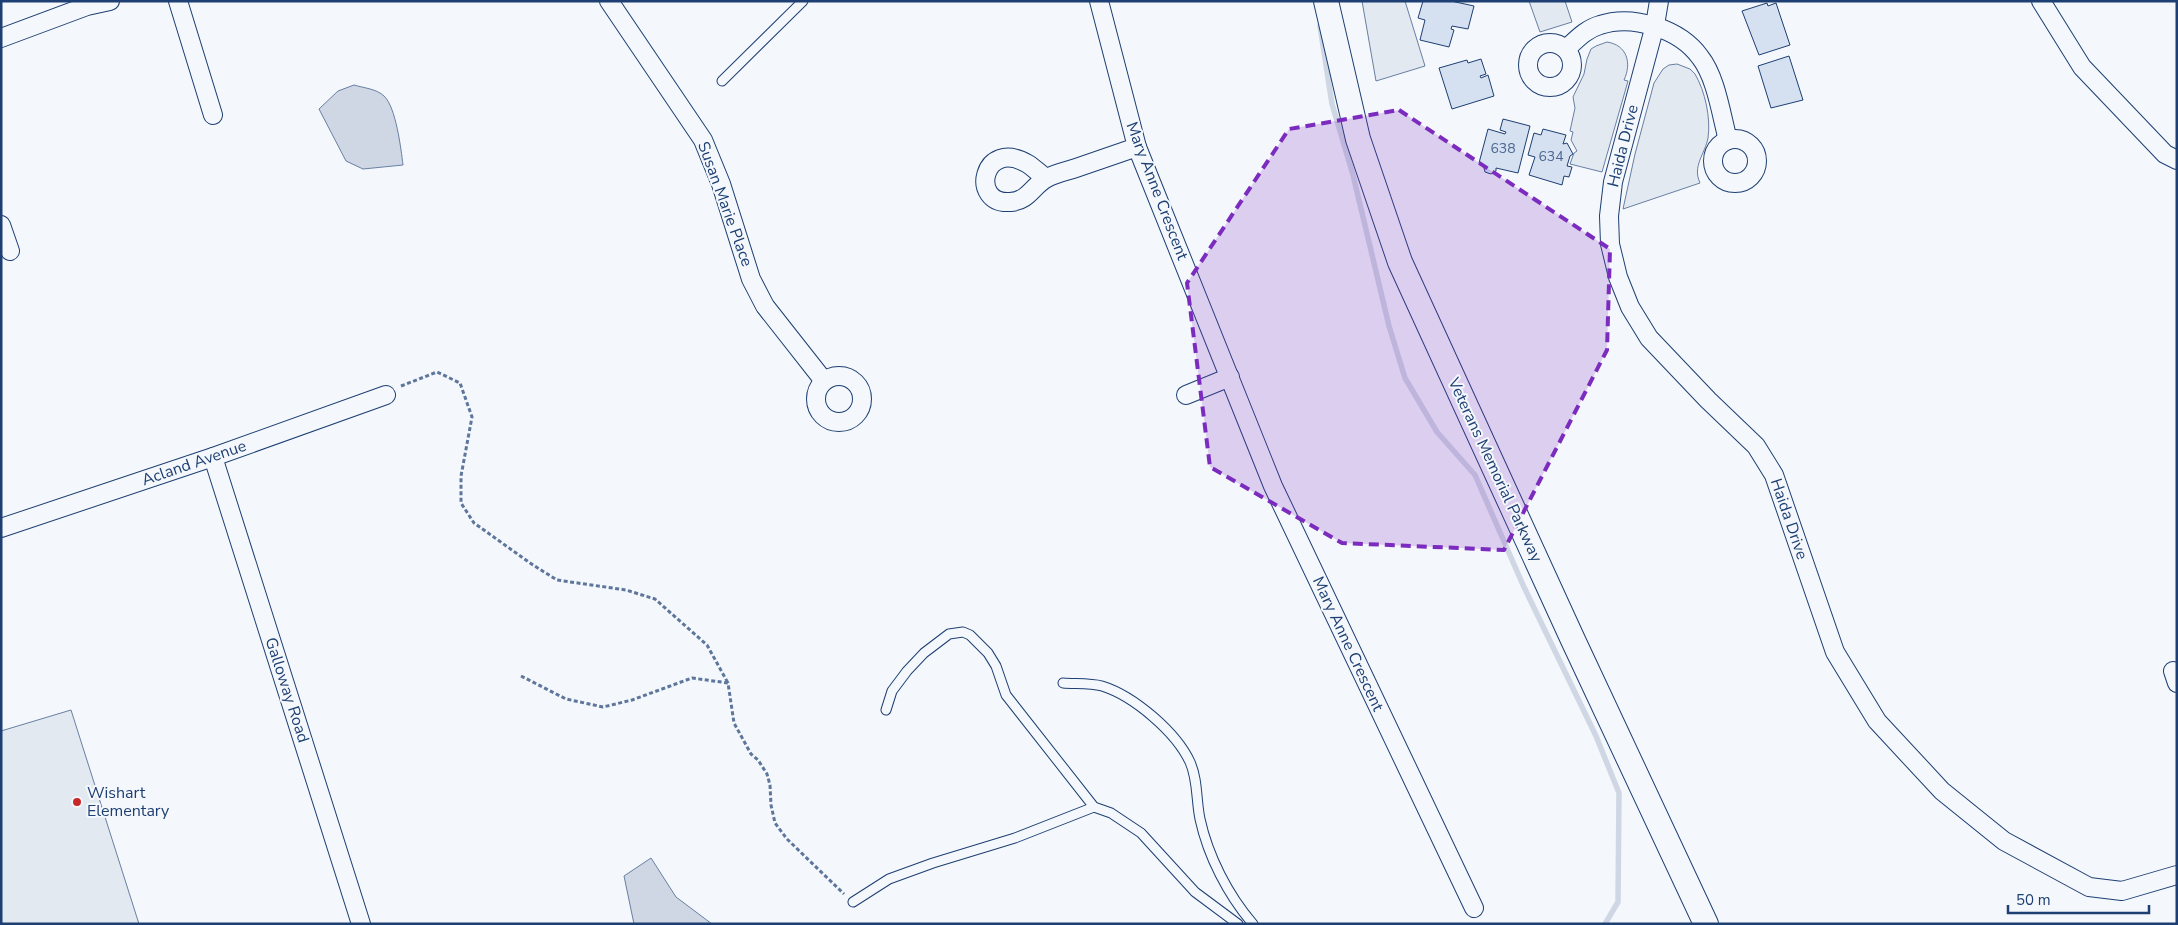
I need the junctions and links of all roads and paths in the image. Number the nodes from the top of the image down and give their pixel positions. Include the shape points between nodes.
1 (110, 1) edge
2 (178, 1) edge
3 (609, 1) edge
4 (803, 1) edge
5 (1099, 1) edge
6 (1326, 1) edge
7 (1659, 1) edge
8 (2041, 1) edge
9 (1655, 25) junction
10 (1, 38) edge
11 (1566, 49) dead end
12 (722, 81) dead end
13 (213, 115) dead end
14 (1728, 140) dead end
15 (1137, 147) junction
16 (2177, 160) edge
17 (1046, 178) dead end
18 (1, 225) edge
19 (10, 251) dead end
20 (1230, 377) junction
21 (824, 381) dead end
22 (386, 395) joint
23 (1186, 396) dead end
24 (213, 457) junction
25 (1, 528) edge
26 (521, 676) dead end
27 (728, 683) junction
28 (1063, 683) dead end
29 (886, 710) dead end
30 (1094, 807) junction
31 (2177, 875) edge
32 (852, 902) joint
33 (1474, 908) dead end
34 (361, 924) edge
35 (1238, 924) edge
36 (1253, 924) edge
37 (1706, 924) edge

1 - 10 street via 87,6
2 - 13 street
3 - 21 street, Susan Marie Place via 703,140 721,184 751,279 765,306
4 - 12 lane
5 - 15 street, Mary Anne Crescent
6 - 37 main road, Veterans Memorial Parkway via 1358,140 1400,262
7 - 9 street, Haida Drive
8 - 16 street via 2082,67 2165,154
9 - 11 street via 1613,22 1600,25 1584,32
9 - 14 street via 1677,36 1700,57 1709,72
9 - 31 street, Haida Drive via 1613,182 1610,244 1618,277 1630,307 1649,338 1756,446 1774,474 1835,652 1877,721 1942,791 2004,841 2088,887 2122,891
15 - 17 street
15 - 20 street, Mary Anne Crescent
18 - 19 street
20 - 23 street
20 - 33 street, Mary Anne Crescent via 1273,486
22 - 24 street, Acland Avenue
22 - 27 path via 437,372 460,383 472,417 461,476 461,503 474,523 558,580 626,590 655,598 706,645
24 - 25 street, Acland Avenue
24 - 34 street, Galloway Road
26 - 27 path via 566,699 603,707 692,678
27 - 32 path via 734,723 751,754 767,774 775,823 787,839
28 - 36 lane via 1101,686 1117,693 1150,715 1180,746 1193,772 1201,821 1215,862 1231,894
29 - 30 lane via 892,691 924,653 948,634 963,632 970,635 996,666 1006,695
30 - 32 lane via 1015,838 889,879
30 - 35 lane via 1141,833 1195,892

